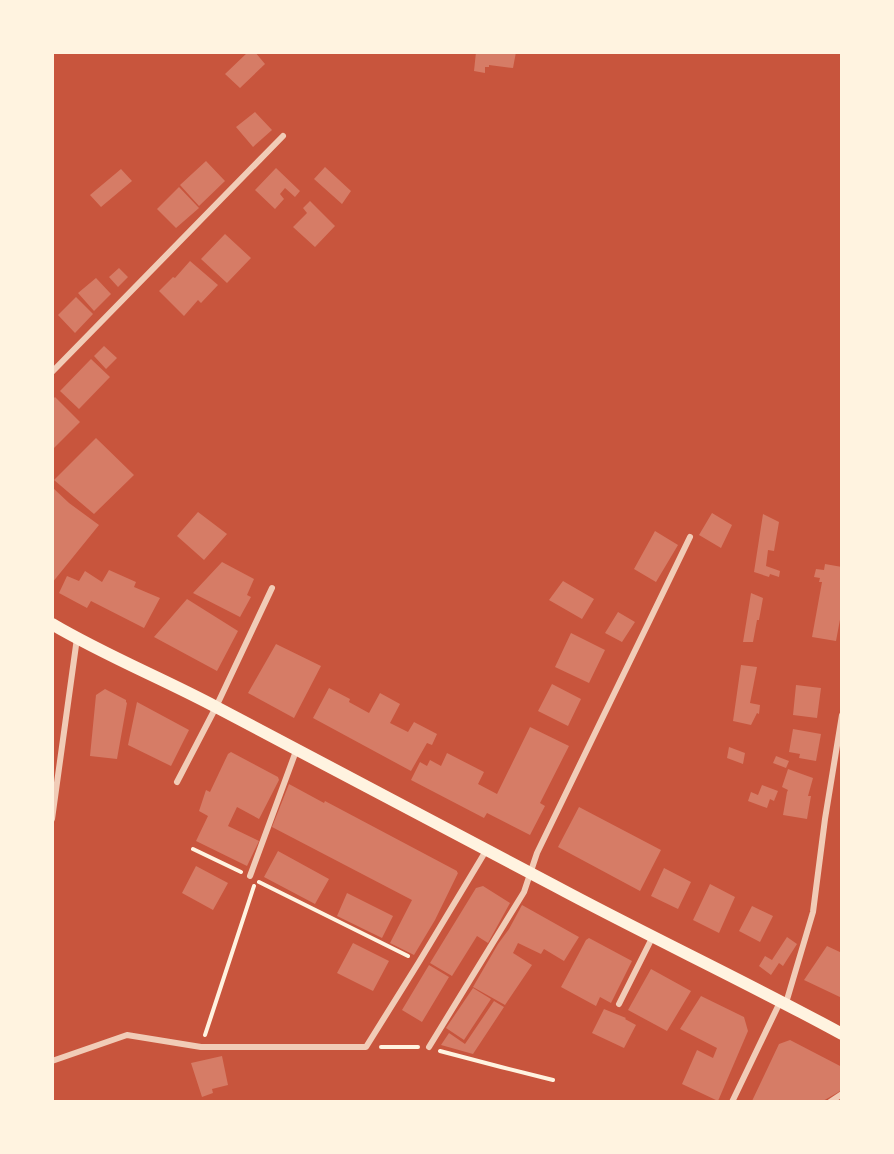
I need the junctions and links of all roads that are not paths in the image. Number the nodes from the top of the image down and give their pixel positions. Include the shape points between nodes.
1 (283, 136) dead end
2 (52, 372) edge
3 (690, 537) dead end
4 (272, 588) dead end
5 (52, 624) edge
6 (77, 638) junction
7 (216, 707) junction
8 (842, 715) edge
9 (296, 751) junction
10 (177, 782) dead end
11 (52, 819) edge
12 (487, 849) junction
13 (530, 872) junction
14 (250, 876) road end
15 (653, 936) junction
16 (783, 1002) junction
17 (619, 1004) dead end
18 (842, 1034) edge
19 (429, 1047) road end
20 (52, 1060) edge
21 (842, 1094) edge
22 (732, 1101) edge
23 (830, 1101) edge

1 - 2 street
3 - 13 street
4 - 7 street
5 - 6 main road
6 - 7 main road
6 - 11 street
7 - 9 main road
7 - 10 street
8 - 16 street via 813,912
9 - 12 main road
9 - 14 street
12 - 13 main road
12 - 20 street via 366,1047 201,1047 127,1035
13 - 15 main road
13 - 19 street via 524,892
15 - 16 main road
15 - 17 street
16 - 18 main road
16 - 22 street
21 - 23 street

